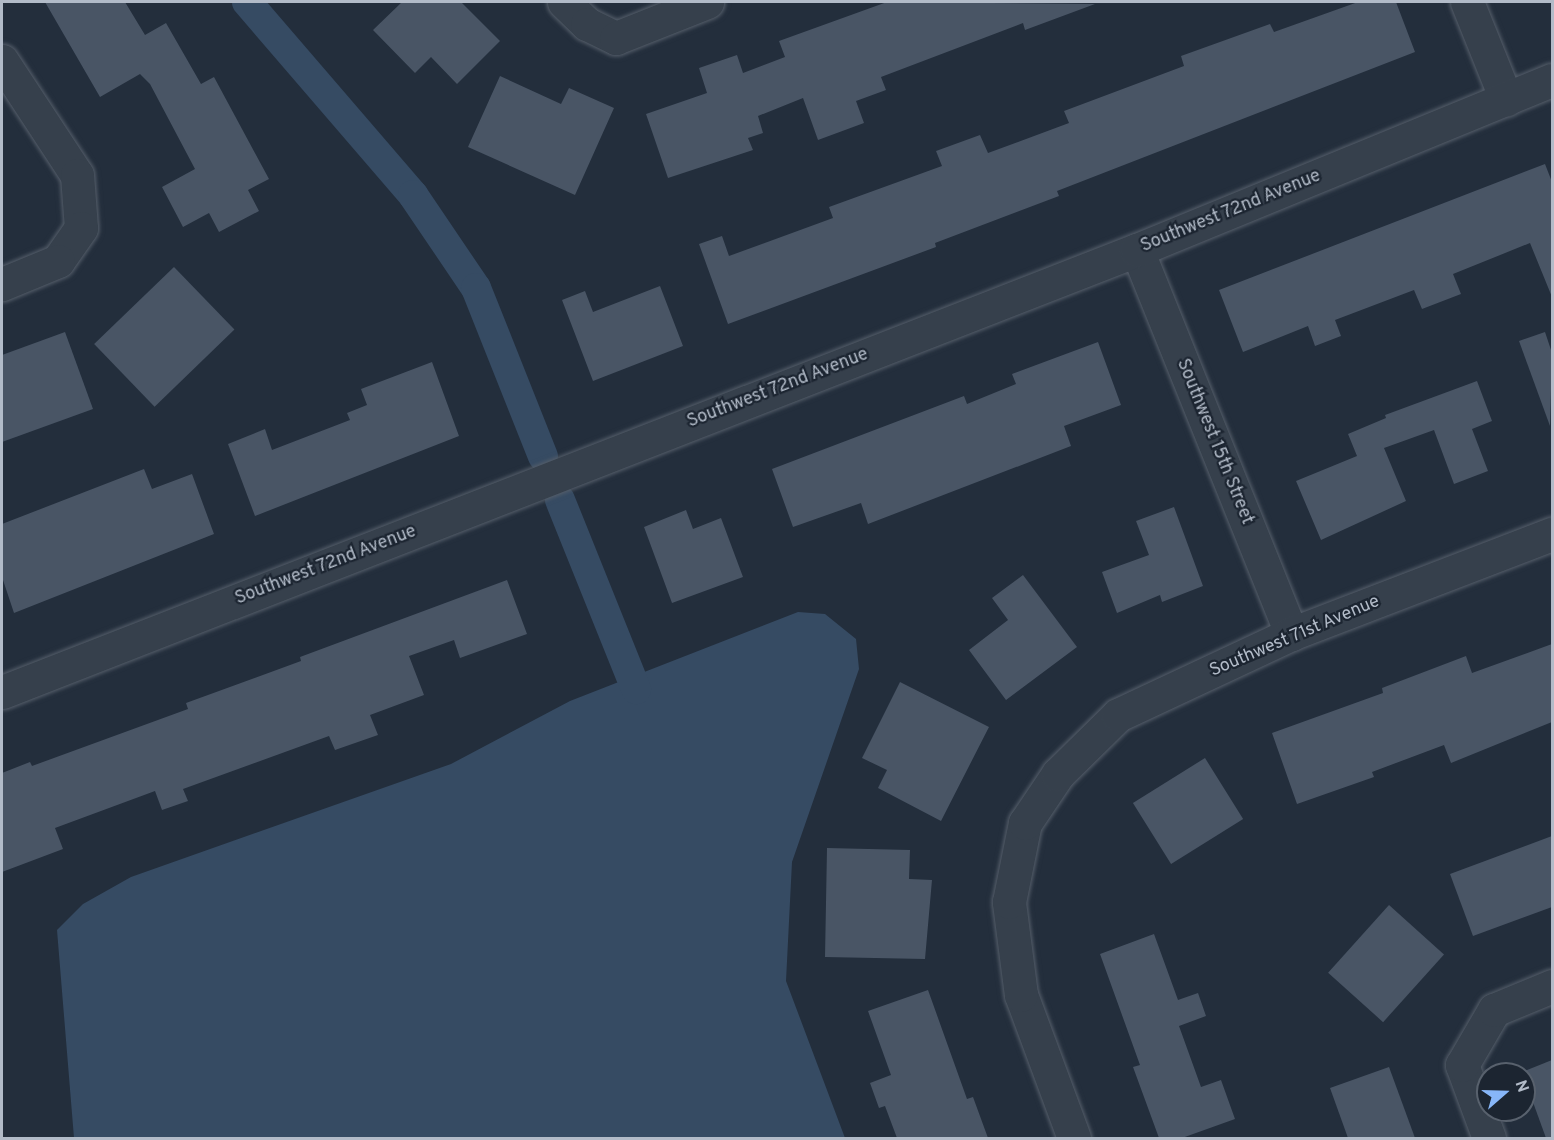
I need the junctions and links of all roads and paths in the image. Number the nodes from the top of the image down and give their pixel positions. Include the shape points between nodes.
1 (564, 2) edge
2 (707, 2) edge
3 (1467, 2) edge
4 (2, 61) edge
5 (1552, 80) edge
6 (1506, 99) junction
7 (1137, 250) junction
8 (2, 284) edge
9 (1552, 534) edge
10 (1291, 634) junction
11 (2, 692) edge
12 (1552, 986) edge
13 (1074, 1138) edge
14 (1489, 1138) edge

1 - 2 street via 587,24 616,38
3 - 6 street
4 - 8 street via 77,175 81,228 58,261
5 - 6 street, Southwest 72nd Avenue
6 - 7 street, Southwest 72nd Avenue
7 - 10 street, Southwest 15th Street
7 - 11 street, Southwest 72nd Avenue
9 - 10 street, Southwest 71st Avenue
10 - 13 street, Southwest 71st Avenue via 1118,715 1058,774 1025,823 1009,902 1020,995
12 - 14 street via 1494,1010 1462,1065

